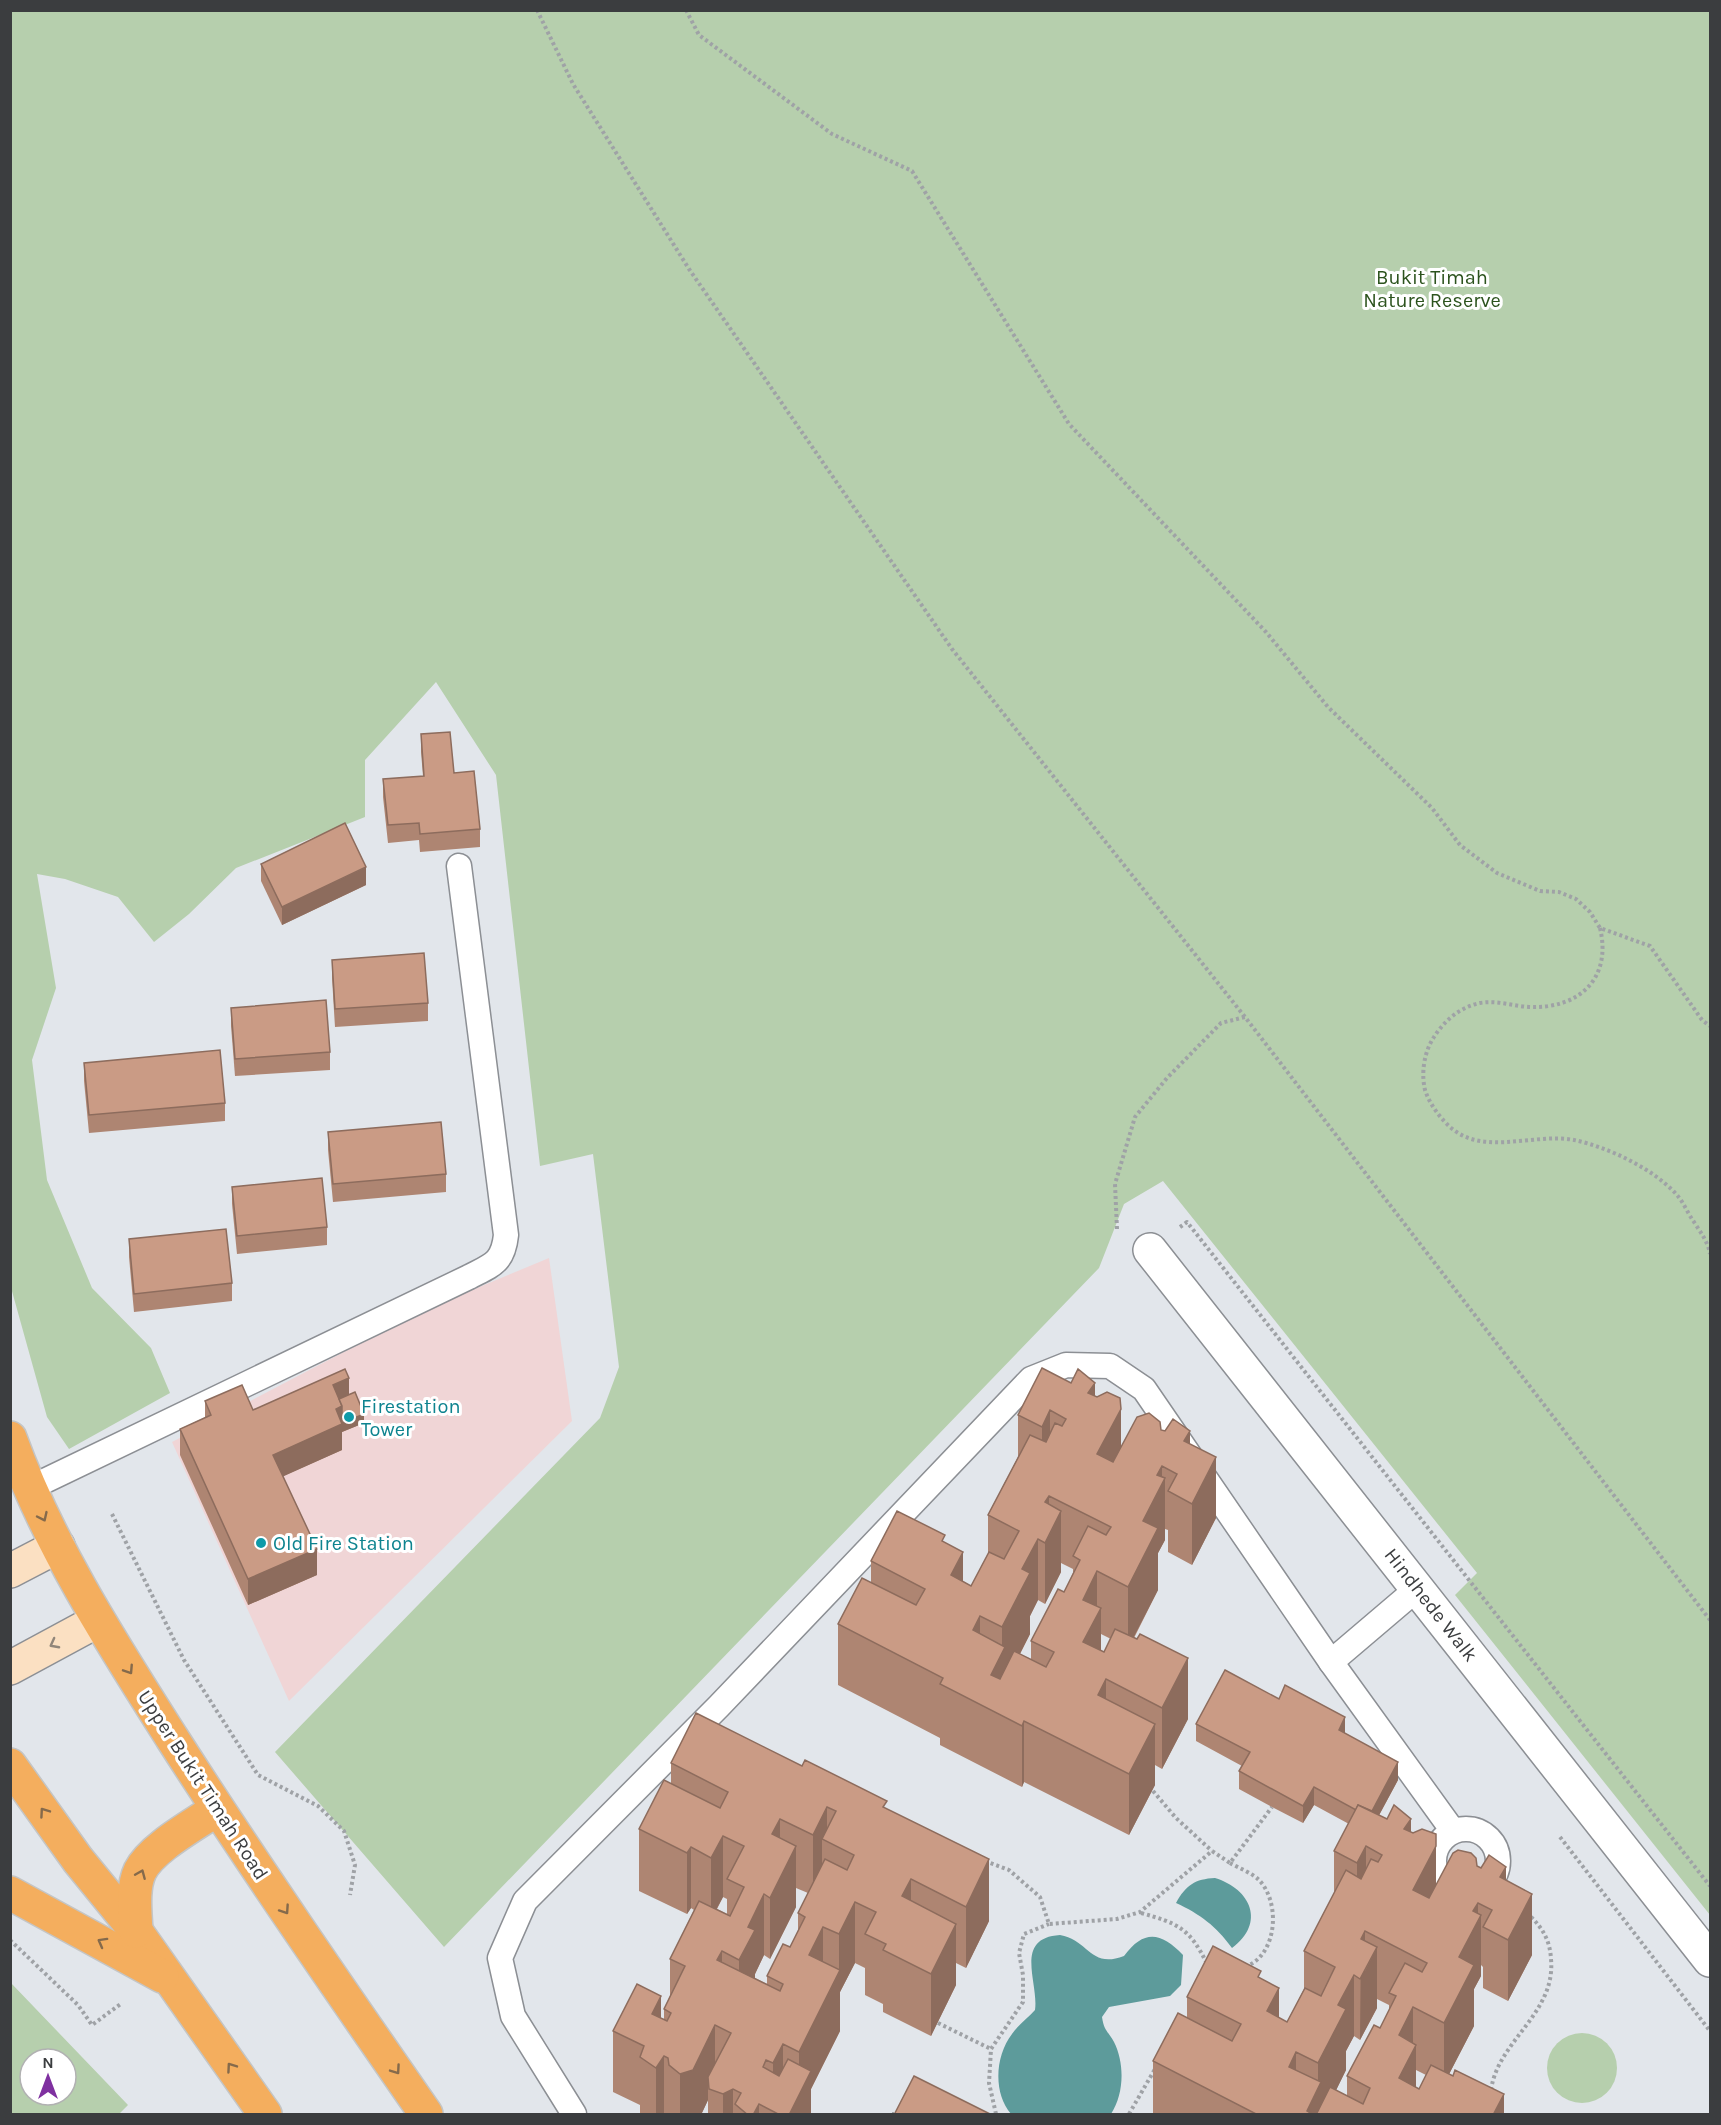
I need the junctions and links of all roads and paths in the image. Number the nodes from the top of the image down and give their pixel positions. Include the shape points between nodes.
1 (537, 10) edge
2 (686, 10) edge
3 (459, 866) dead end
4 (1600, 928) junction
5 (1245, 1017) junction
6 (1710, 1026) edge
7 (1117, 1230) dead end
8 (1150, 1250) joint
9 (1710, 1254) edge
10 (10, 1438) edge
11 (30, 1488) junction
12 (112, 1514) dead end
13 (58, 1546) junction
14 (10, 1571) edge
15 (1418, 1588) junction
16 (1710, 1620) edge
17 (97, 1621) junction
18 (1331, 1662) junction
19 (10, 1668) edge
20 (10, 1765) edge
21 (1152, 1791) edge
22 (1272, 1807) edge
23 (217, 1809) junction
24 (1453, 1831) junction
25 (1212, 1851) junction
26 (976, 1857) edge
27 (1230, 1863) junction
28 (1491, 1880) junction
29 (1710, 1886) edge
30 (10, 1893) edge
31 (350, 1895) dead end
32 (1140, 1912) junction
33 (1048, 1924) junction
34 (136, 1931) junction
35 (10, 1940) edge
36 (1710, 1960) edge
37 (1239, 1969) edge
38 (1209, 1971) edge
39 (171, 1981) junction
40 (122, 2003) dead end
41 (938, 2023) edge
42 (991, 2049) junction
43 (1159, 2063) edge
44 (1495, 2099) edge
45 (265, 2115) edge
46 (426, 2115) edge
47 (574, 2115) edge
48 (996, 2115) edge
49 (1129, 2115) edge

1 - 5 path via 573,84 689,269 952,649
2 - 4 path via 699,35 832,134 912,171 1069,424 1266,632 1328,707 1432,808 1460,845 1497,873 1540,891 1559,892 1576,899
3 - 11 lane via 506,1235 504,1253 477,1273
4 - 6 path via 1650,946
4 - 9 path via 1603,962 1592,983 1572,998 1530,1007 1480,1003 1458,1011 1441,1026 1429,1045 1425,1089 1434,1110 1449,1127 1468,1139 1491,1143 1573,1140 1630,1158 1677,1195
5 - 7 path via 1221,1023 1167,1078 1135,1118 1115,1184
5 - 16 path
8 - 15 street, Hindhede Walk
8 - 29 path via 1187,1222
10 - 11 highway, Upper Bukit Timah Road
11 -> 13 highway, Upper Bukit Timah Road
12 - 31 path via 184,1660 258,1775 318,1806 344,1831 354,1864
13 - 14 main road
13 - 17 highway, Upper Bukit Timah Road
15 - 18 lane
15 - 36 street, Hindhede Walk
17 -> 19 main road
17 -> 23 highway, Upper Bukit Timah Road
18 - 24 lane
18 - 47 lane via 1144,1389 1110,1366 1066,1365 1031,1379 719,1706 525,1901 500,1958 513,2016
34 -> 20 highway via 78,1860
21 - 25 path
22 - 27 path
34 -> 23 highway via 134,1897 140,1871 169,1843
23 -> 46 highway, Upper Bukit Timah Road
24 - 28 lane via 1480,1832 1491,1840 1498,1864
24 - 28 lane via 1436,1850 1433,1863 1438,1876 1446,1886 1459,1892 1478,1890
25 - 27 path
25 - 32 path
26 - 33 path via 1009,1870 1040,1897
27 - 37 path via 1258,1880 1269,1896 1273,1937 1258,1962
28 - 44 path via 1537,1922 1550,1944 1552,1969 1546,1997 1493,2073 1491,2091
39 -> 30 highway
32 - 33 path via 1117,1919
32 - 38 path via 1175,1923 1192,1938
33 - 42 path via 1024,1934 1019,1953 1023,2002
34 - 39 highway
35 - 40 path via 78,2006 92,2025
45 -> 39 highway
41 - 42 path
42 - 48 path via 989,2083
43 - 49 path

